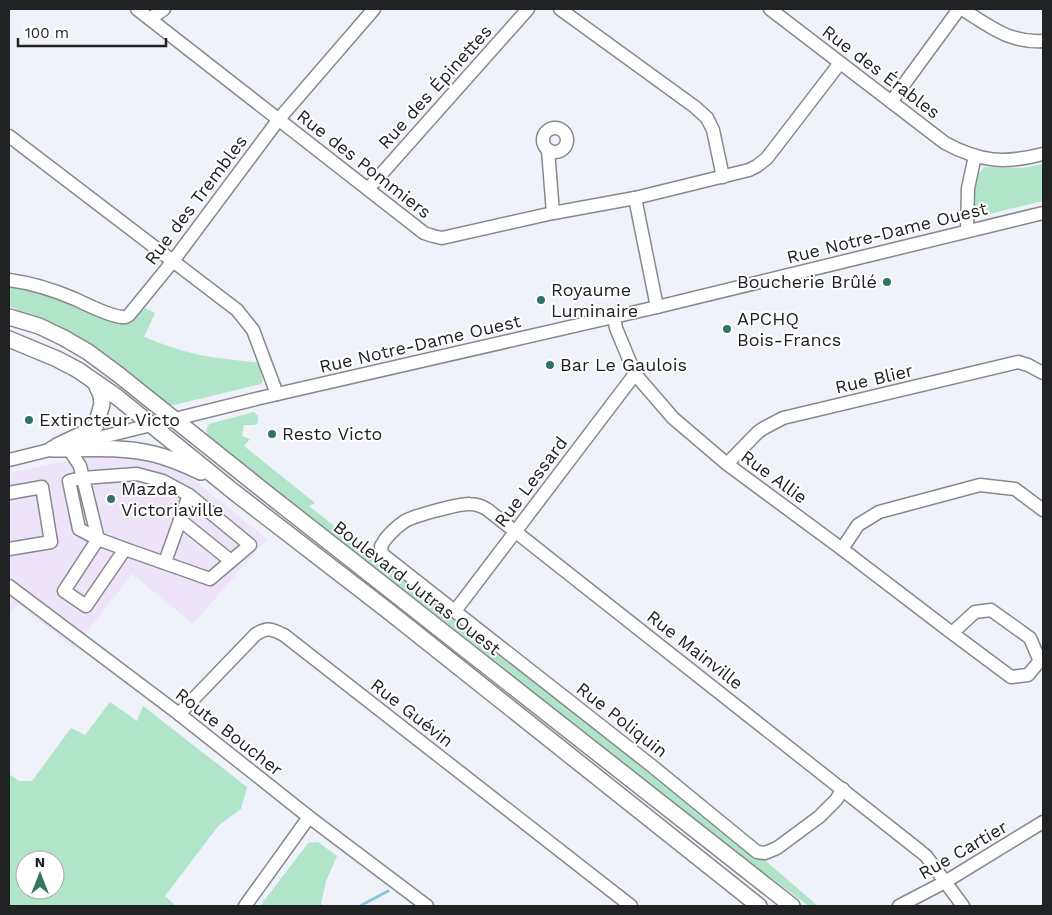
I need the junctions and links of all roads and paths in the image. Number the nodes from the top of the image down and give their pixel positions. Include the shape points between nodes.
1 (137, 9) edge
2 (164, 9) edge
3 (374, 9) edge
4 (528, 9) edge
5 (560, 9) edge
6 (770, 9) edge
7 (960, 9) edge
8 (150, 19) junction
9 (1043, 41) edge
10 (840, 63) junction
11 (891, 102) junction
12 (279, 119) junction
13 (9, 136) edge
14 (548, 150) dead end
15 (1043, 154) edge
16 (974, 156) junction
17 (722, 177) junction
18 (368, 189) junction
19 (634, 198) junction
20 (553, 213) junction
21 (1043, 213) edge
22 (968, 231) junction
23 (173, 261) junction
24 (9, 280) edge
25 (657, 307) junction
26 (9, 317) edge
27 (614, 317) junction
28 (9, 339) edge
29 (1043, 373) edge
30 (635, 374) junction
31 (95, 382) junction
32 (277, 394) junction
33 (173, 419) junction
34 (150, 424) junction
35 (52, 449) junction
36 (69, 449) junction
37 (9, 460) edge
38 (727, 464) junction
39 (82, 478) junction
40 (220, 480) junction
41 (9, 493) edge
42 (189, 495) junction
43 (1043, 510) edge
44 (180, 520) junction
45 (516, 531) junction
46 (98, 539) junction
47 (381, 546) joint
48 (9, 549) edge
49 (125, 549) junction
50 (842, 549) junction
51 (231, 561) junction
52 (165, 562) junction
53 (9, 586) edge
54 (455, 611) junction
55 (952, 633) junction
56 (179, 714) junction
57 (843, 789) junction
58 (309, 817) junction
59 (1043, 822) edge
60 (945, 882) junction
61 (245, 906) edge
62 (427, 906) edge
63 (631, 906) edge
64 (759, 906) edge
65 (792, 906) edge
66 (899, 906) edge
67 (963, 906) edge

1 - 8 street, Rue des Pommiers
2 - 8 street
3 - 12 street, Rue des Trembles
4 - 18 street, Rue des Épinettes
5 - 17 street via 707,118
6 - 10 street, Rue des Érables
7 - 9 street via 1013,38
7 - 11 street
8 - 12 street, Rue des Pommiers
10 - 11 street, Rue des Érables
10 - 17 street, Rue des Pommiers via 767,158 749,170
11 - 16 street, Rue des Érables via 945,143
12 - 18 street, Rue des Pommiers
12 - 23 street, Rue des Trembles
13 - 23 street
14 - 20 street
15 - 16 street, Rue des Érables via 1006,161
16 - 22 street via 968,188
17 - 19 street, Rue des Pommiers
18 - 20 street, Rue des Pommiers via 424,233 442,238
19 - 20 street, Rue des Pommiers
19 - 25 street
21 - 22 street, Rue Notre-Dame Ouest
22 - 25 street, Rue Notre-Dame Ouest
23 - 24 street, Rue des Trembles via 126,317 42,287
23 - 32 street via 246,320 253,330
25 - 27 street, Rue Notre-Dame Ouest
26 - 33 main road, Boulevard Jutras Ouest via 39,326 88,352
27 - 30 street, Rue Allie
27 - 32 street, Rue Notre-Dame Ouest
28 - 31 main road, Boulevard Jutras Ouest via 58,359
29 - 38 street, Rue Blier via 1018,362 783,418 758,432
30 - 38 street, Rue Allie via 672,418
30 - 45 street, Rue Lessard
31 - 34 main road, Boulevard Jutras Ouest
31 - 35 main road via 102,404 96,425 89,432
32 - 33 street, Rue Notre-Dame Ouest
33 - 34 street, Rue Notre-Dame Ouest
33 - 65 main road, Boulevard Jutras Ouest
34 - 35 street, Rue Notre-Dame Ouest
34 - 40 main road, Boulevard Jutras Ouest
35 - 36 main road
35 - 37 street, Rue Notre-Dame Ouest
36 - 39 street via 80,466
36 - 40 main road via 126,449 156,454
38 - 50 street, Rue Allie
39 - 42 street via 137,474 163,481
39 - 46 street via 69,481 79,529
40 - 64 main road, Boulevard Jutras Ouest
41 - 48 street via 42,487 51,542
42 - 44 street
42 - 51 street via 250,544
43 - 50 street via 1016,489 980,485 879,512 858,525
44 - 51 street
44 - 52 street
45 - 47 street, Rue Mainville via 479,505 467,504 407,520 386,536
45 - 54 street, Rue Lessard
45 - 57 street, Rue Mainville
46 - 49 street
46 - 49 street via 64,591 86,606
47 - 54 street, Rue Poliquin via 382,554
49 - 52 street
50 - 55 street, Rue Allie
51 - 52 street via 210,579
53 - 56 street, Route Boucher
54 - 57 street, Rue Poliquin via 757,852 765,854 777,848 818,817
55 - 55 street, Rue Allie via 974,612 991,610 1030,638 1038,663 1028,675 1012,677
56 - 58 street, Route Boucher
56 - 63 street, Rue Guévin via 256,634 274,629
57 - 60 street, Rue Mainville via 920,850
58 - 61 street
58 - 62 street, Route Boucher
59 - 60 street, Rue Cartier
60 - 66 street, Rue Cartier
60 - 67 street, Rue Mainville

